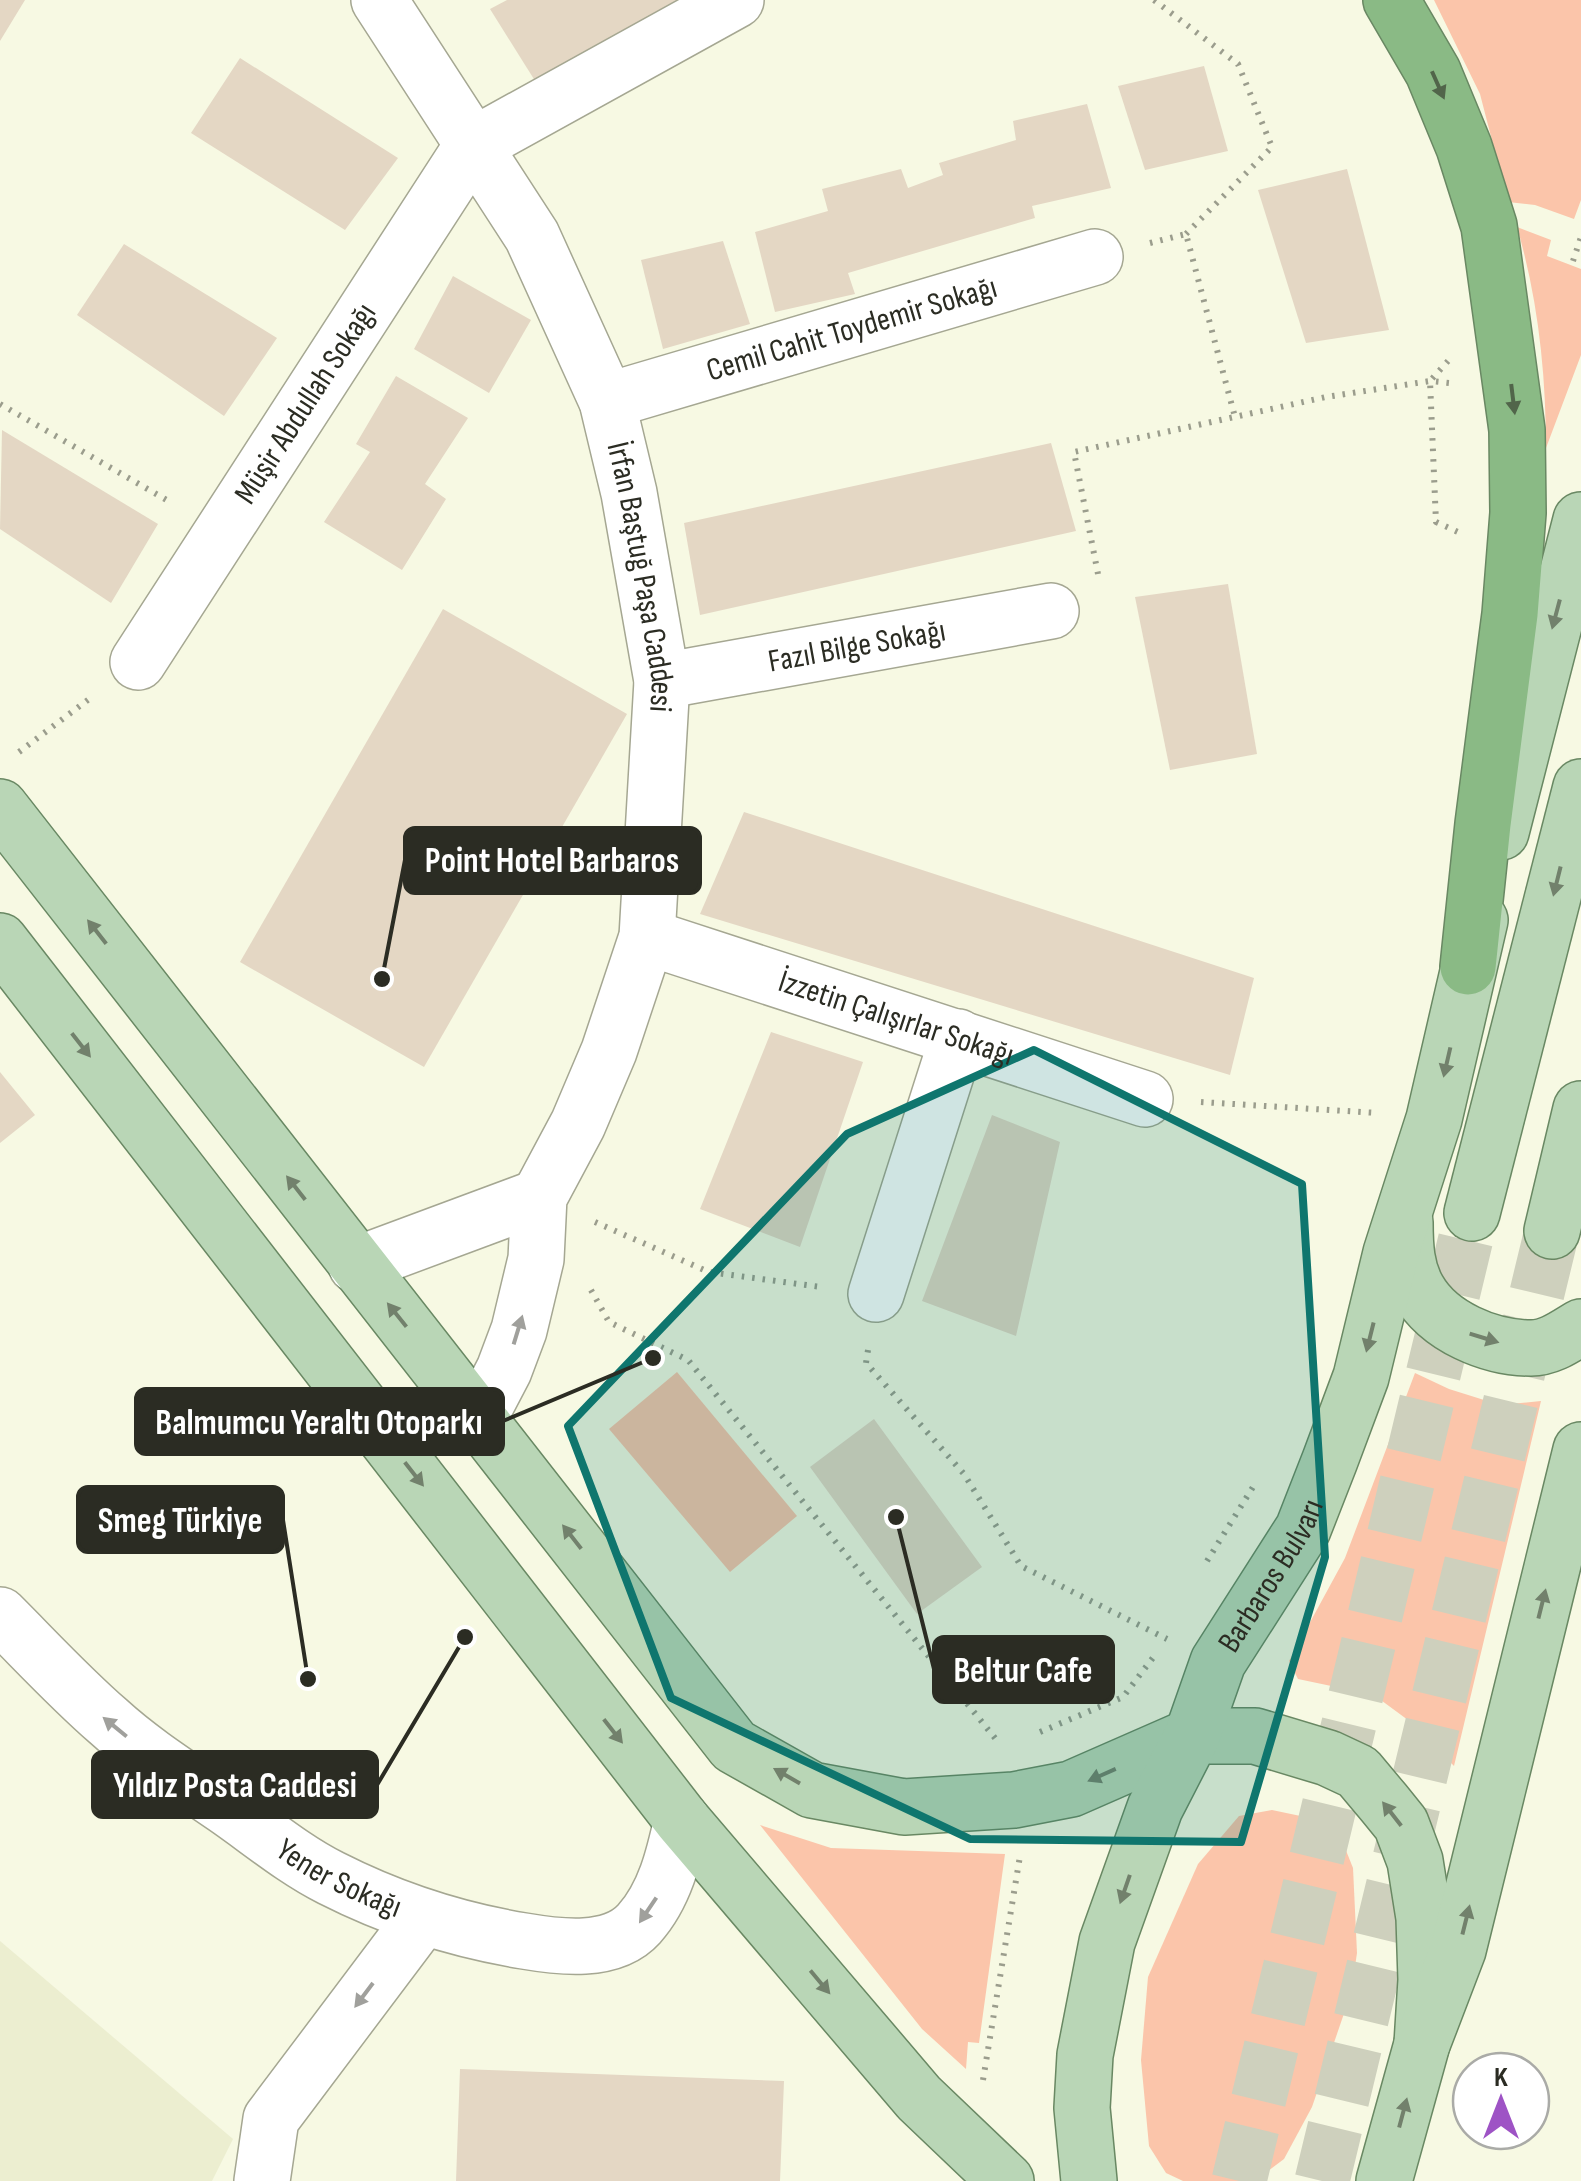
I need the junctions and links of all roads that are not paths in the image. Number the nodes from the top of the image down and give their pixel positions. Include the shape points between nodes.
1 (379, 0) edge
2 (736, 0) edge
3 (1391, 0) edge
4 (472, 146) junction
5 (1095, 257) road end
6 (607, 401) junction
7 (1581, 520) edge
8 (1050, 611) road end
9 (138, 662) road end
10 (662, 682) junction
11 (1581, 787) edge
12 (0, 807) edge
13 (646, 937) junction
14 (0, 941) edge
15 (1468, 967) junction
16 (958, 1037) junction
17 (1144, 1099) road end
18 (1581, 1108) edge
19 (539, 1197) junction
20 (1404, 1209) junction
21 (1472, 1213) tunnel mouth
22 (1552, 1231) tunnel mouth
23 (356, 1265) junction
24 (876, 1294) road end
25 (290, 1314) junction
26 (1581, 1326) edge
27 (479, 1418) junction
28 (1580, 1457) edge
29 (0, 1615) edge
30 (1192, 1736) junction
31 (682, 1820) junction
32 (423, 1917) junction
33 (1422, 2044) junction
34 (262, 2181) edge
35 (1006, 2181) edge
36 (1089, 2181) edge
37 (1384, 2181) edge

1 - 4 street, İrfan Baştuğ Paşa Caddesi
2 - 4 street
3 -> 15 highway via 1432,72 1490,226 1518,430 1510,614
4 - 6 street, İrfan Baştuğ Paşa Caddesi via 532,236
4 - 9 street, Müşir Abdullah Sokağı
5 - 6 street, Cemil Cahit Toydemir Sokağı
6 - 10 street, İrfan Baştuğ Paşa Caddesi
7 -> 15 main road, Barbaros Bulvarı
8 - 10 street, Fazıl Bilge Sokağı
10 - 13 street, İrfan Baştuğ Paşa Caddesi
11 -> 21 main road
23 -> 12 main road
13 - 16 street, İzzetin Çalışırlar Sokağı
13 - 19 street, İrfan Baştuğ Paşa Caddesi via 610,1051
14 -> 25 main road
15 -> 20 main road, Barbaros Bulvarı via 1434,1119
16 - 17 street, İzzetin Çalışırlar Sokağı
16 - 24 street
18 - 22 main road
19 - 23 street
27 -> 19 street, İrfan Baştuğ Paşa Caddesi via 519,1330 536,1259
20 -> 26 main road via 1405,1255 1432,1310 1473,1336 1533,1348
20 -> 30 main road, Barbaros Bulvarı via 1360,1377 1303,1528 1218,1662
23 - 25 main road
27 -> 23 main road
25 -> 31 main road
30 -> 27 main road via 1071,1789 1014,1800 904,1807 812,1790 734,1746
33 -> 28 main road via 1458,1950
32 -> 29 street, Yener Sokağı via 328,1877 175,1773 109,1723
33 -> 30 main road via 1424,1918 1402,1824 1358,1772 1328,1758 1255,1736
30 -> 36 main road, Barbaros Bulvarı via 1155,1808 1102,1961 1085,2055
31 -> 32 street, Yener Sokağı via 658,1896 638,1926 616,1938 550,1945
31 -> 35 main road via 920,2098
32 -> 34 street via 271,2120
37 -> 33 main road

